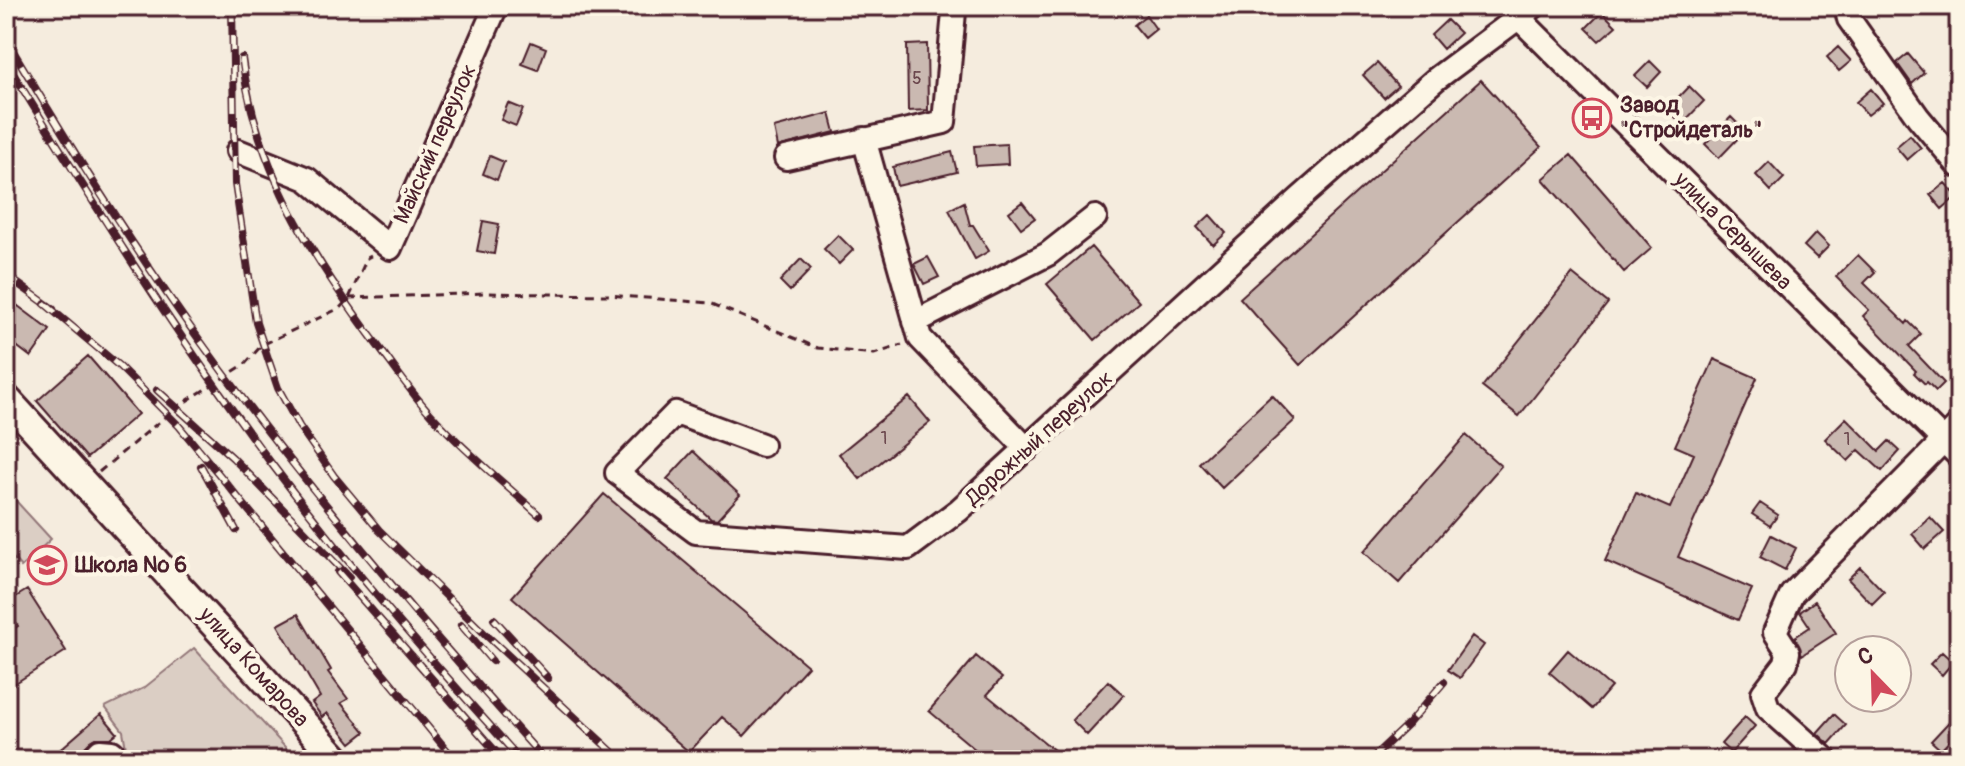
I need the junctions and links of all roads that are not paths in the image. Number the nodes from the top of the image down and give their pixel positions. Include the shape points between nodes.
1 (496, 6) edge
2 (1846, 6) edge
3 (1520, 10) edge
4 (954, 12) dead end
5 (864, 139) junction
6 (238, 151) dead end
7 (786, 158) dead end
8 (1959, 166) edge
9 (1095, 217) dead end
10 (918, 330) junction
11 (6, 398) edge
12 (1951, 432) edge
13 (762, 445) dead end
14 (1027, 449) junction
15 (1959, 456) edge
16 (324, 755) edge
17 (91, 760) edge
18 (120, 760) edge
19 (1826, 760) edge

1 - 6 street, Майский переулок via 390,248 307,179
2 - 8 street via 1849,19
3 - 12 street, улица Серышева
3 - 14 street, Дорожный переулок via 1413,99
4 - 5 street via 944,122
5 - 7 street
5 - 10 street
9 - 10 street via 1048,254
10 - 14 street
11 - 16 main road, улица Комарова
12 - 15 street, улица Серышева
12 - 19 street via 1792,594 1775,632 1788,652 1786,663 1763,693 1768,708
13 - 14 street, Дорожный переулок via 676,413 617,473 696,532 908,548
17 - 18 street via 100,751 112,752

